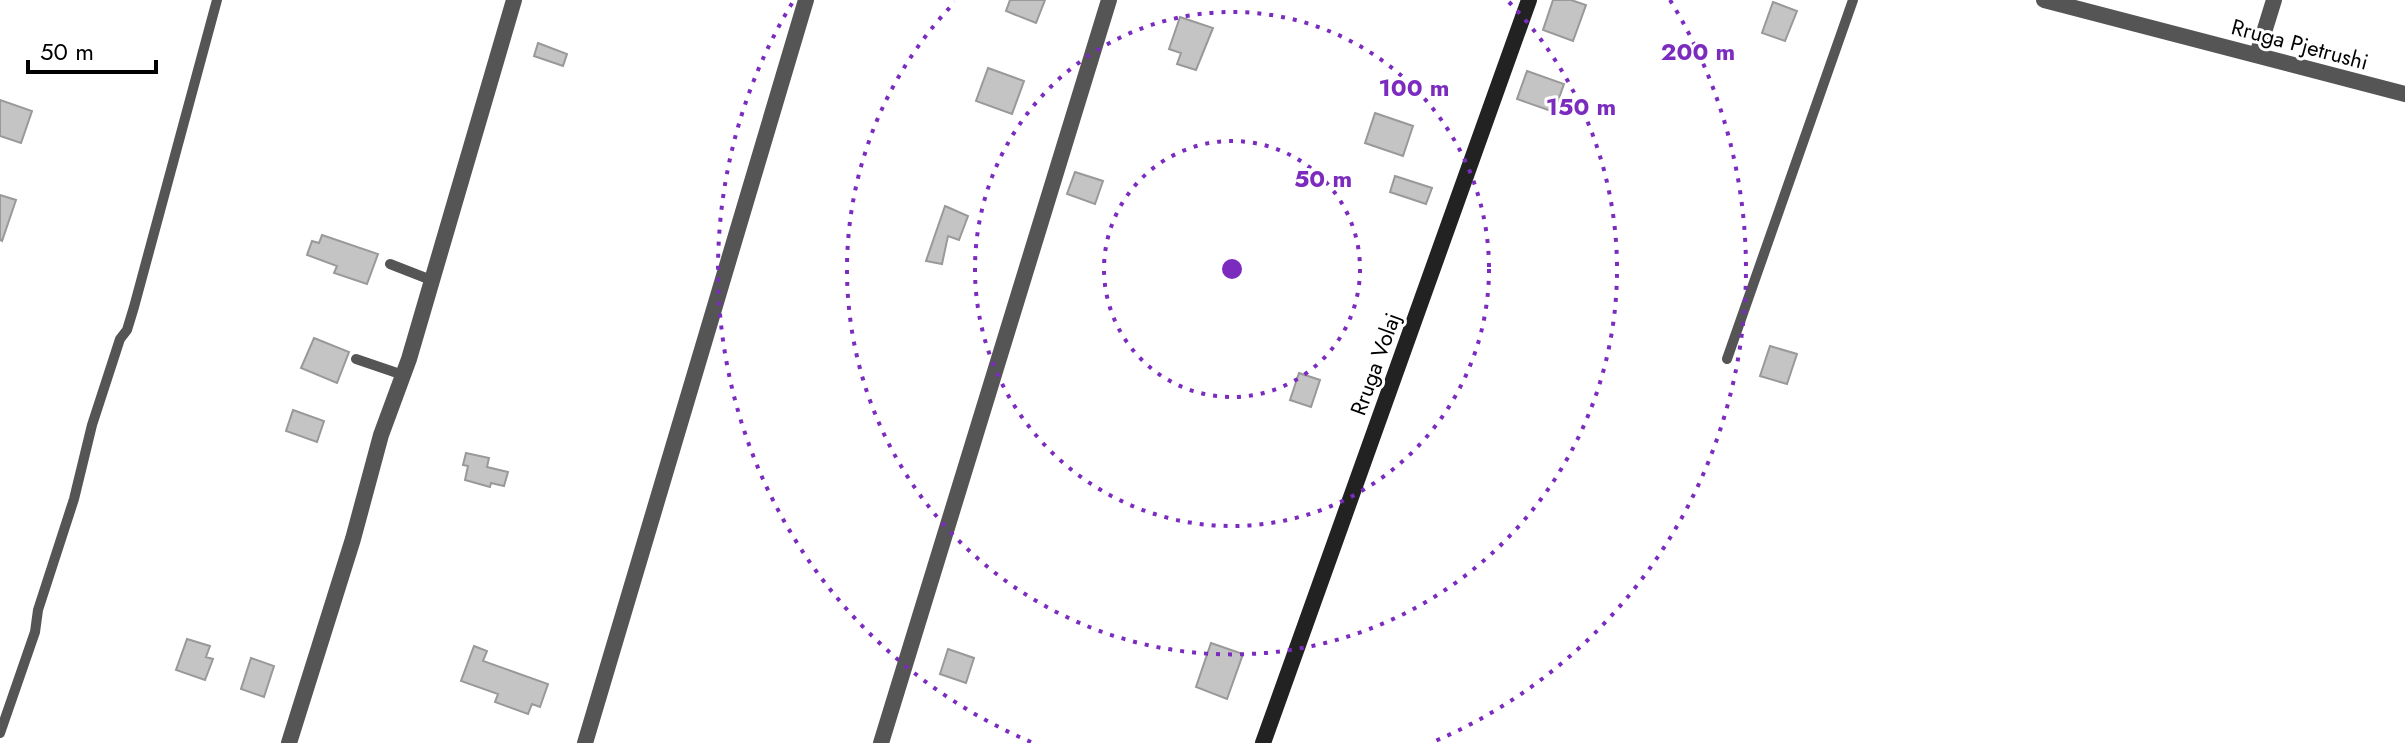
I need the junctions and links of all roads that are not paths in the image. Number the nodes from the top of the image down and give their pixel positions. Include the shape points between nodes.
1 (217, 0) edge
2 (514, 0) edge
3 (806, 0) edge
4 (1109, 0) edge
5 (1529, 0) edge
6 (1853, 0) edge
7 (2044, 0) edge
8 (2274, 0) edge
9 (2257, 55) junction
10 (2405, 94) edge
11 (390, 264) dead end
12 (431, 280) junction
13 (356, 359) dead end
14 (1727, 359) dead end
15 (403, 375) junction
16 (0, 733) edge
17 (289, 743) edge
18 (585, 743) edge
19 (881, 743) edge
20 (1263, 743) edge

1 - 16 lane via 138,292 92,425 35,632
2 - 12 street
3 - 18 street
4 - 19 street
5 - 20 street, Rruga Volaj
6 - 14 lane
7 - 9 street, Rruga Pjetrushi
8 - 9 street
9 - 10 street, Rruga Pjetrushi
11 - 12 lane
12 - 15 street
13 - 15 lane
15 - 17 street

